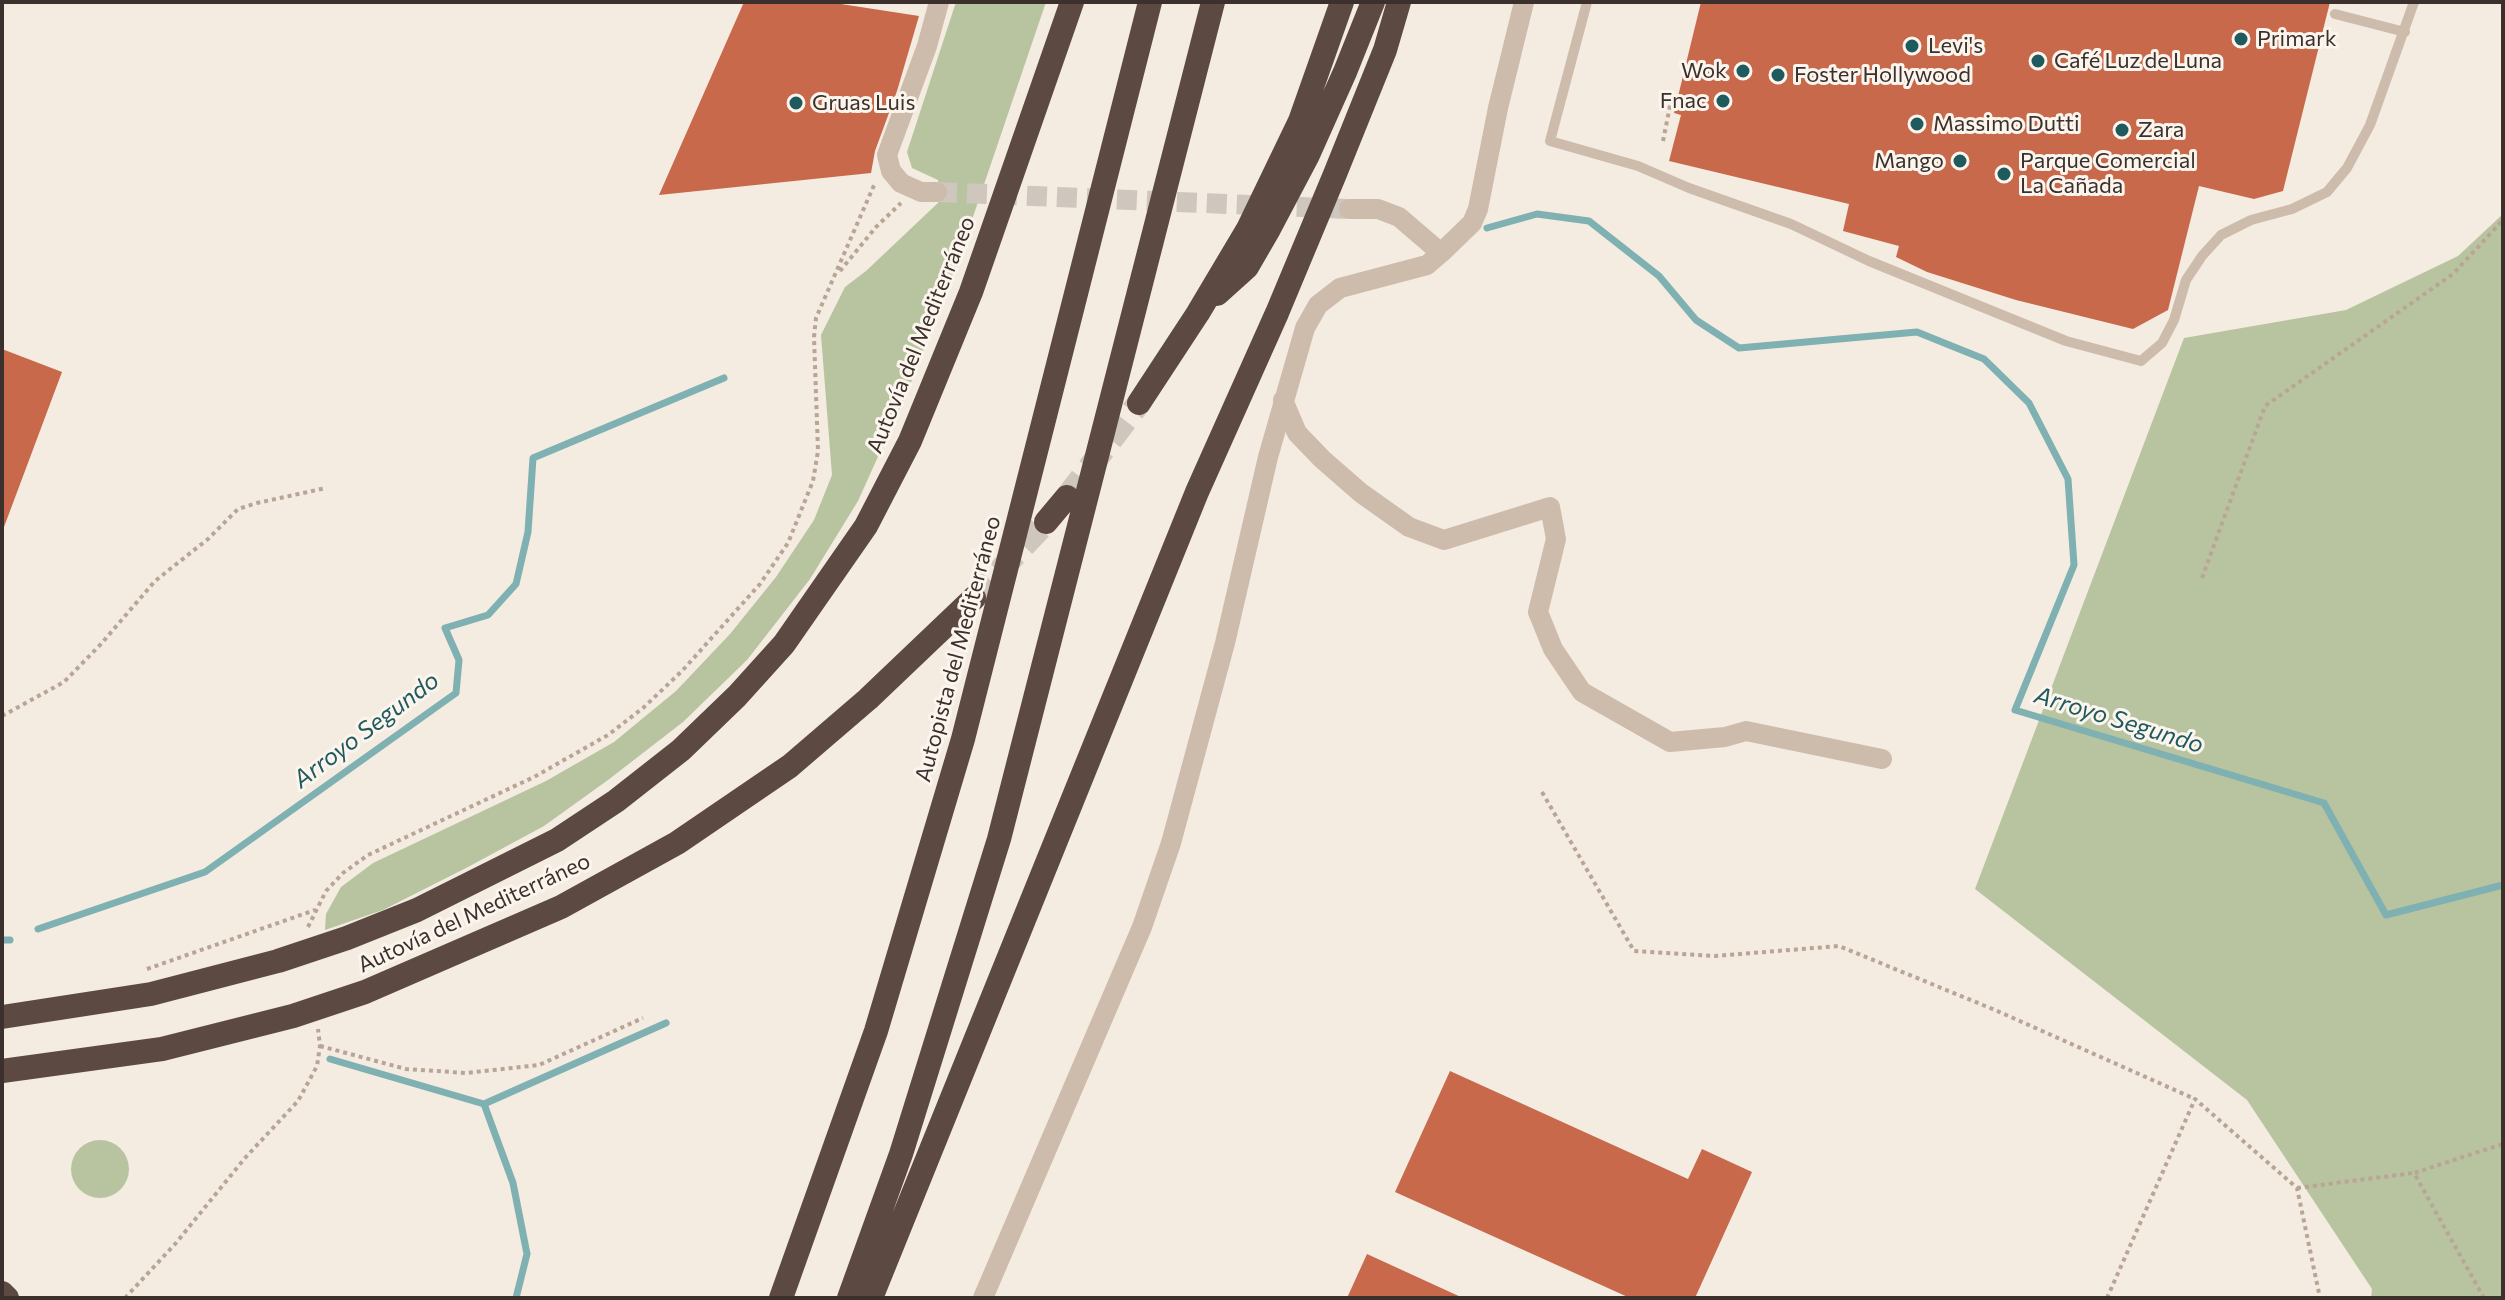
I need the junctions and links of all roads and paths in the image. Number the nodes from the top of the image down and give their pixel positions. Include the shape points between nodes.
1 (939, 2) edge
2 (1072, 2) edge
3 (1150, 2) edge
4 (1213, 2) edge
5 (1342, 2) edge
6 (1373, 2) edge
7 (1399, 2) edge
8 (1524, 2) edge
9 (1587, 2) edge
10 (2414, 2) edge
11 (2335, 14) dead end
12 (2405, 32) junction
13 (1671, 101) dead end
14 (1663, 141) dead end
15 (887, 155) junction
16 (932, 192) joint
17 (1349, 209) tunnel mouth
18 (2503, 220) edge
19 (1441, 253) junction
20 (834, 280) junction
21 (1198, 313) junction
22 (1283, 400) junction
23 (1139, 403) tunnel mouth
24 (326, 488) dead end
25 (1067, 497) tunnel mouth
26 (1046, 522) tunnel mouth
27 (2202, 578) dead end
28 (974, 598) tunnel mouth
29 (2, 716) edge
30 (1882, 759) dead end
31 (1542, 792) dead end
32 (315, 910) junction
33 (307, 931) dead end
34 (143, 971) dead end
35 (2, 1017) edge
36 (643, 1018) dead end
37 (317, 1023) dead end
38 (320, 1046) junction
39 (2, 1071) edge
40 (2195, 1099) junction
41 (2503, 1144) edge
42 (2414, 1173) junction
43 (2297, 1188) junction
44 (2, 1293) edge
45 (7, 1298) edge
46 (125, 1298) edge
47 (781, 1298) edge
48 (849, 1298) edge
49 (871, 1298) edge
50 (983, 1298) edge
51 (2107, 1298) edge
52 (2320, 1298) edge
53 (2484, 1298) edge

1 - 15 street
2 - 35 highway, Autovía del Mediterráneo via 971,292 910,441 866,526 784,644 681,750 557,840 417,910 347,938 151,994
3 - 47 highway, Autopista del Mediterráneo via 963,739 876,1031
4 - 48 highway via 999,839 901,1154
5 - 21 highway via 1300,121 1248,229
6 - 21 highway via 1314,143 1269,229 1247,267
7 - 49 highway via 1335,174 1197,492
8 - 19 street via 1478,209 1472,223
9 - 12 lane via 1550,141 1638,166 1791,224 2066,341 2141,361 2162,343 2186,280 2221,235 2327,192 2347,168 2370,125
10 - 12 lane
11 - 12 lane
13 - 14 path
15 - 16 street via 901,183
15 - 20 path
16 - 20 path via 895,208
17 - 19 street via 1378,209 1399,217
18 - 27 path via 2453,274 2265,406
19 - 22 street via 1427,265 1340,288 1318,305 1305,328
20 - 32 path via 814,328 815,471 794,531 760,584 671,682 608,735 534,777 368,855 334,882
21 - 23 highway
22 - 30 street via 1297,433 1322,459 1409,527 1444,540 1550,507 1556,539 1538,612 1553,649 1582,692 1670,742 1746,731
22 - 50 street via 1171,843 1142,927
24 - 29 path via 238,509 155,581 64,682
25 - 26 highway
28 - 39 highway, Autovía del Mediterráneo via 790,766 677,843 561,907 365,992 293,1016 162,1049
31 - 40 path via 1634,951 1715,956 1839,946
32 - 33 path
32 - 34 path
36 - 38 path via 539,1065 466,1073 406,1069
37 - 38 path
38 - 46 path via 314,1073 291,1110
40 - 43 path
40 - 51 path
41 - 42 path
42 - 43 path
42 - 53 path
43 - 52 path
44 - 45 highway

